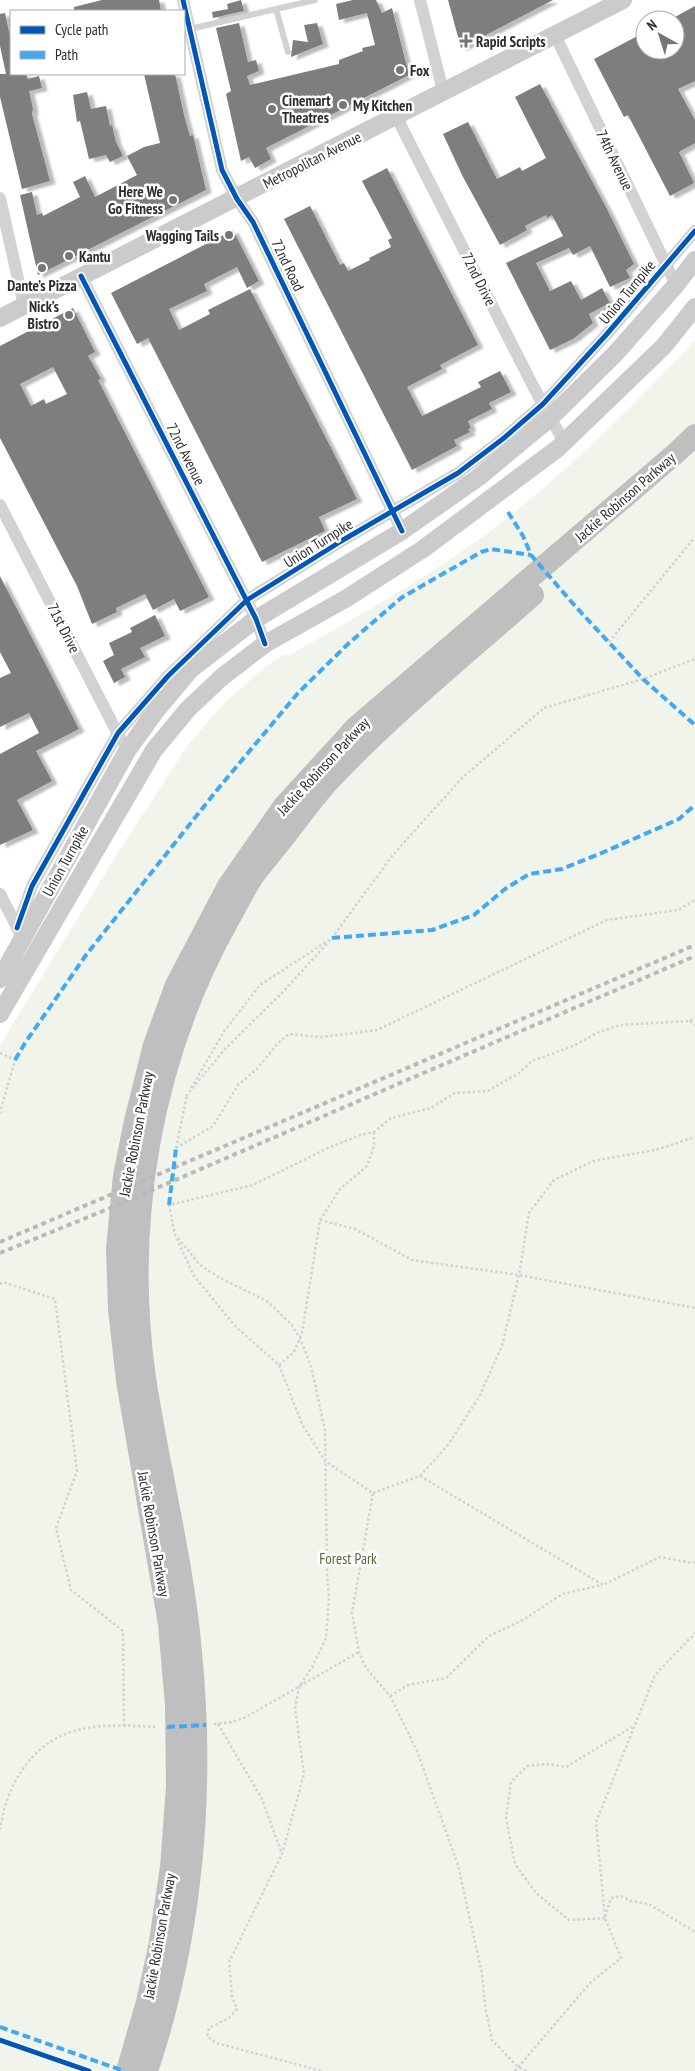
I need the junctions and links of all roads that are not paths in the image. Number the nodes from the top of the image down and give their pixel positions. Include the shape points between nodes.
1 (183, 0) edge
2 (315, 0) edge
3 (420, 0) edge
4 (623, 0) edge
5 (276, 9) junction
6 (190, 29) junction
7 (554, 35) junction
8 (288, 52) dead end
9 (443, 91) junction
10 (396, 116) junction
11 (0, 198) edge
12 (237, 199) junction
13 (695, 231) edge
14 (695, 260) edge
15 (666, 265) junction
16 (81, 276) junction
17 (676, 285) junction
18 (24, 306) junction
19 (695, 306) edge
20 (0, 318) edge
21 (546, 411) junction
22 (695, 434) edge
23 (564, 442) junction
24 (695, 452) edge
25 (0, 505) edge
26 (393, 513) junction
27 (402, 531) junction
28 (247, 600) junction
29 (256, 619) junction
30 (266, 644) junction
31 (118, 733) junction
32 (127, 751) junction
33 (0, 894) edge
34 (20, 933) junction
35 (0, 979) edge
36 (0, 1014) edge
37 (139, 2066) edge

1 - 6 street, 72nd Road
2 - 5 lane
3 - 9 street
4 - 7 main road, Metropolitan Avenue
5 - 6 lane
5 - 8 lane
6 - 12 street, 72nd Road via 222,170
7 - 9 main road, Metropolitan Avenue
7 - 15 street, 74th Avenue
9 - 10 main road, Metropolitan Avenue
10 - 12 main road, Metropolitan Avenue
10 - 21 street, 72nd Drive
11 - 18 street
12 - 16 main road, Metropolitan Avenue
12 - 26 street, 72nd Road via 253,222
13 - 15 street, Union Turnpike
14 - 17 main road, Union Turnpike
15 - 17 street, 74th Avenue
15 - 21 street, Union Turnpike
16 - 18 main road, Metropolitan Avenue
16 - 28 street, 72nd Avenue
17 - 21 main road, Union Turnpike via 615,354
18 - 20 main road, Metropolitan Avenue
19 - 23 main road, Union Turnpike via 664,346
21 - 23 street, 72nd Drive
21 - 26 street, Union Turnpike via 458,473
21 - 27 main road, Union Turnpike via 479,477
22 - 37 highway, Jackie Robinson Parkway via 357,726 282,807 228,886 176,985 154,1045 124,1176 117,1248 119,1309 127,1381 169,1624 176,1705 177,1786 173,1850
23 - 30 main road, Union Turnpike via 423,549
24 - 37 highway, Jackie Robinson Parkway via 376,734 326,785 251,879 189,1000 170,1055 145,1166 138,1226 137,1282 146,1379 191,1646 196,1780 191,1862 181,1934 168,1996
25 - 31 street, 71st Drive
26 - 27 street, 72nd Road
26 - 28 street, Union Turnpike
27 - 29 main road, Union Turnpike
28 - 29 street, 72nd Avenue
28 - 31 street, Union Turnpike via 168,676
29 - 30 street, 72nd Avenue
29 - 32 main road, Union Turnpike via 191,669
30 - 36 main road, Union Turnpike via 222,677 188,709 154,750
31 - 32 street, 71st Drive
31 - 34 street, Union Turnpike via 32,886
32 - 34 main road, Union Turnpike
33 - 34 street
34 - 35 main road, Union Turnpike

